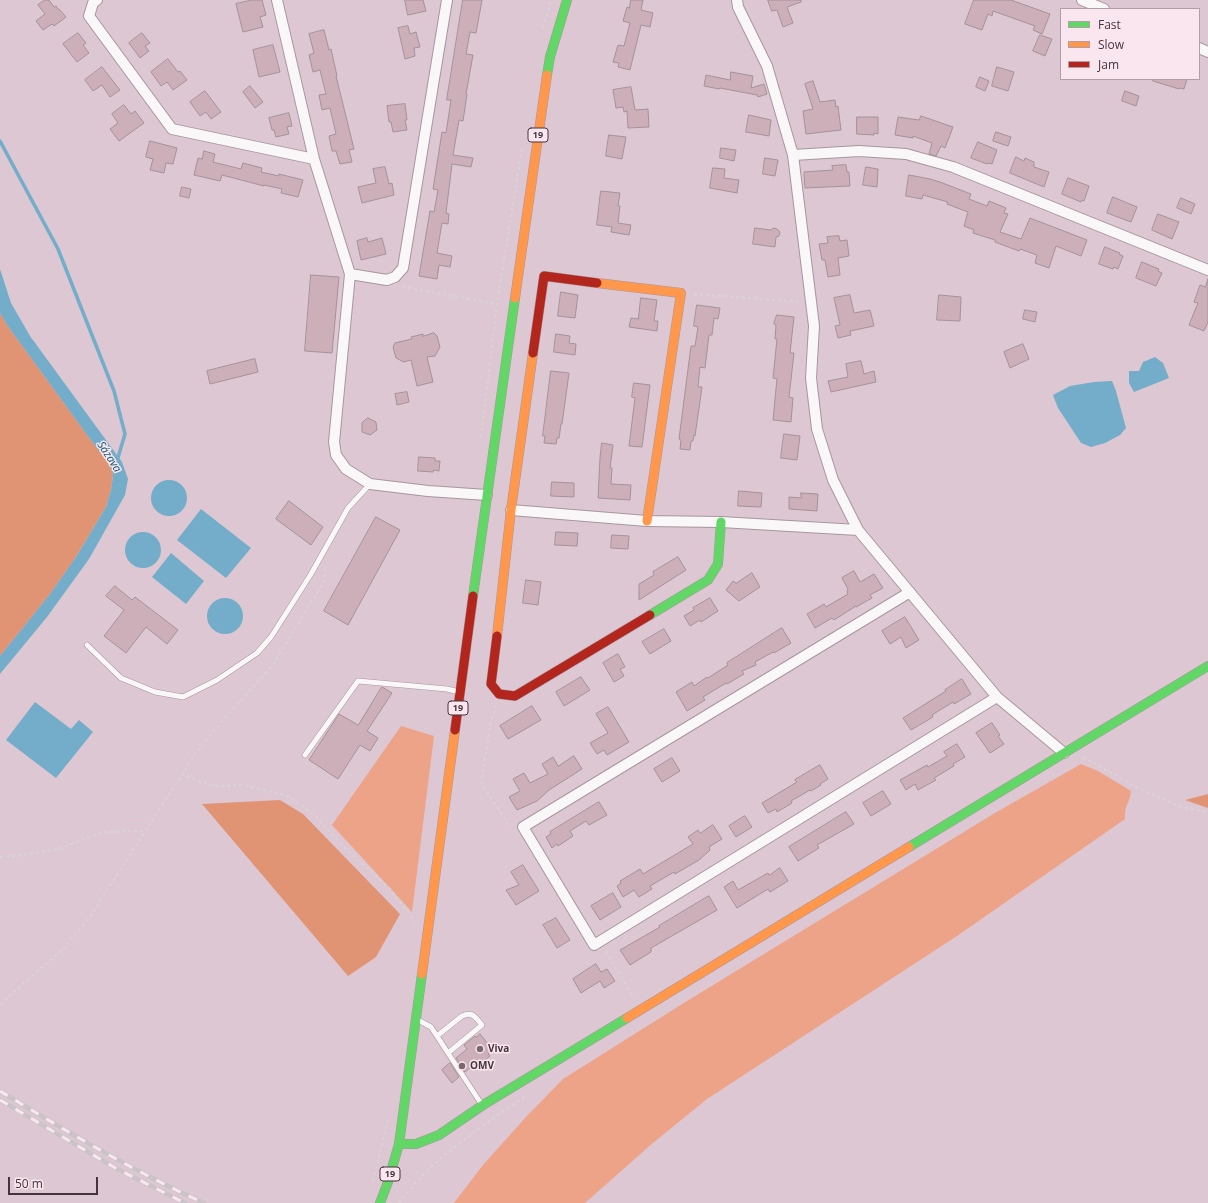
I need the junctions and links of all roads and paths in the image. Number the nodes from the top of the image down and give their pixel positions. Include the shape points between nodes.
1 (97, 0) edge
2 (277, 0) edge
3 (447, 0) edge
4 (551, 0) edge
5 (567, 0) edge
6 (737, 0) edge
7 (1082, 0) edge
8 (1102, 8) edge
9 (542, 34) dead end
10 (522, 148) dead end
11 (793, 155) junction
12 (314, 159) junction
13 (1208, 270) edge
14 (350, 274) junction
15 (395, 277) junction
16 (681, 293) junction
17 (811, 303) junction
18 (497, 304) junction
19 (480, 439) dead end
20 (370, 484) junction
21 (487, 495) junction
22 (511, 510) junction
23 (647, 521) junction
24 (721, 522) junction
25 (858, 530) junction
26 (325, 551) junction
27 (910, 592) junction
28 (87, 644) dead end
29 (1208, 666) edge
30 (460, 692) junction
31 (499, 694) junction
32 (997, 697) junction
33 (1064, 753) junction
34 (305, 755) dead end
35 (1082, 757) dead end
36 (182, 773) junction
37 (1208, 812) edge
38 (523, 827) junction
39 (145, 831) junction
40 (0, 857) edge
41 (415, 922) dead end
42 (600, 941) junction
43 (0, 1004) edge
44 (641, 1010) junction
45 (416, 1019) junction
46 (437, 1036) junction
47 (448, 1053) junction
48 (483, 1105) junction
49 (398, 1144) junction
50 (380, 1203) edge

1 - 12 street via 89,16 172,129
2 - 12 street
3 - 15 street via 403,268
4 - 9 path
5 - 21 street, 19 via 550,57
6 - 11 street via 767,66
7 - 8 street
10 - 18 path
11 - 13 street via 859,151 906,154 953,166
11 - 17 street
12 - 14 street
14 - 15 street via 387,280
14 - 20 street via 334,442 336,455 346,468
15 - 18 path via 405,287
16 - 17 path
16 - 22 street via 544,276
16 - 23 street
17 - 25 street via 814,326 811,378 817,429 832,480
18 - 19 path
20 - 21 street
20 - 26 lane via 348,508
21 - 30 street, 19
22 - 23 street
22 - 31 street via 491,684
23 - 24 street
24 - 25 street
24 - 31 street via 718,564 708,580 516,696
25 - 27 street
26 - 28 lane via 276,631 256,653 217,680 183,697 155,692 121,678
26 - 36 path via 325,580 272,666 221,722
27 - 32 street
27 - 38 street
29 - 33 street
30 - 34 lane via 358,681
30 - 45 street, 19
31 - 38 path via 491,722 481,782 508,824
32 - 33 street
32 - 42 street
33 - 44 street
35 - 37 path via 1136,787 1178,806
36 - 39 path
36 - 41 path via 198,781 218,786 244,785 288,796 314,815 345,848 391,890
38 - 42 street via 594,945
39 - 40 path via 103,832 58,849
39 - 43 path via 90,918 61,951
42 - 44 path
44 - 48 street
45 - 46 lane via 431,1027
45 - 49 street, 19
46 - 47 lane
46 - 47 lane via 467,1014 474,1016 482,1025
47 - 48 lane
48 - 49 street via 439,1135 416,1144
49 - 50 street, 19

